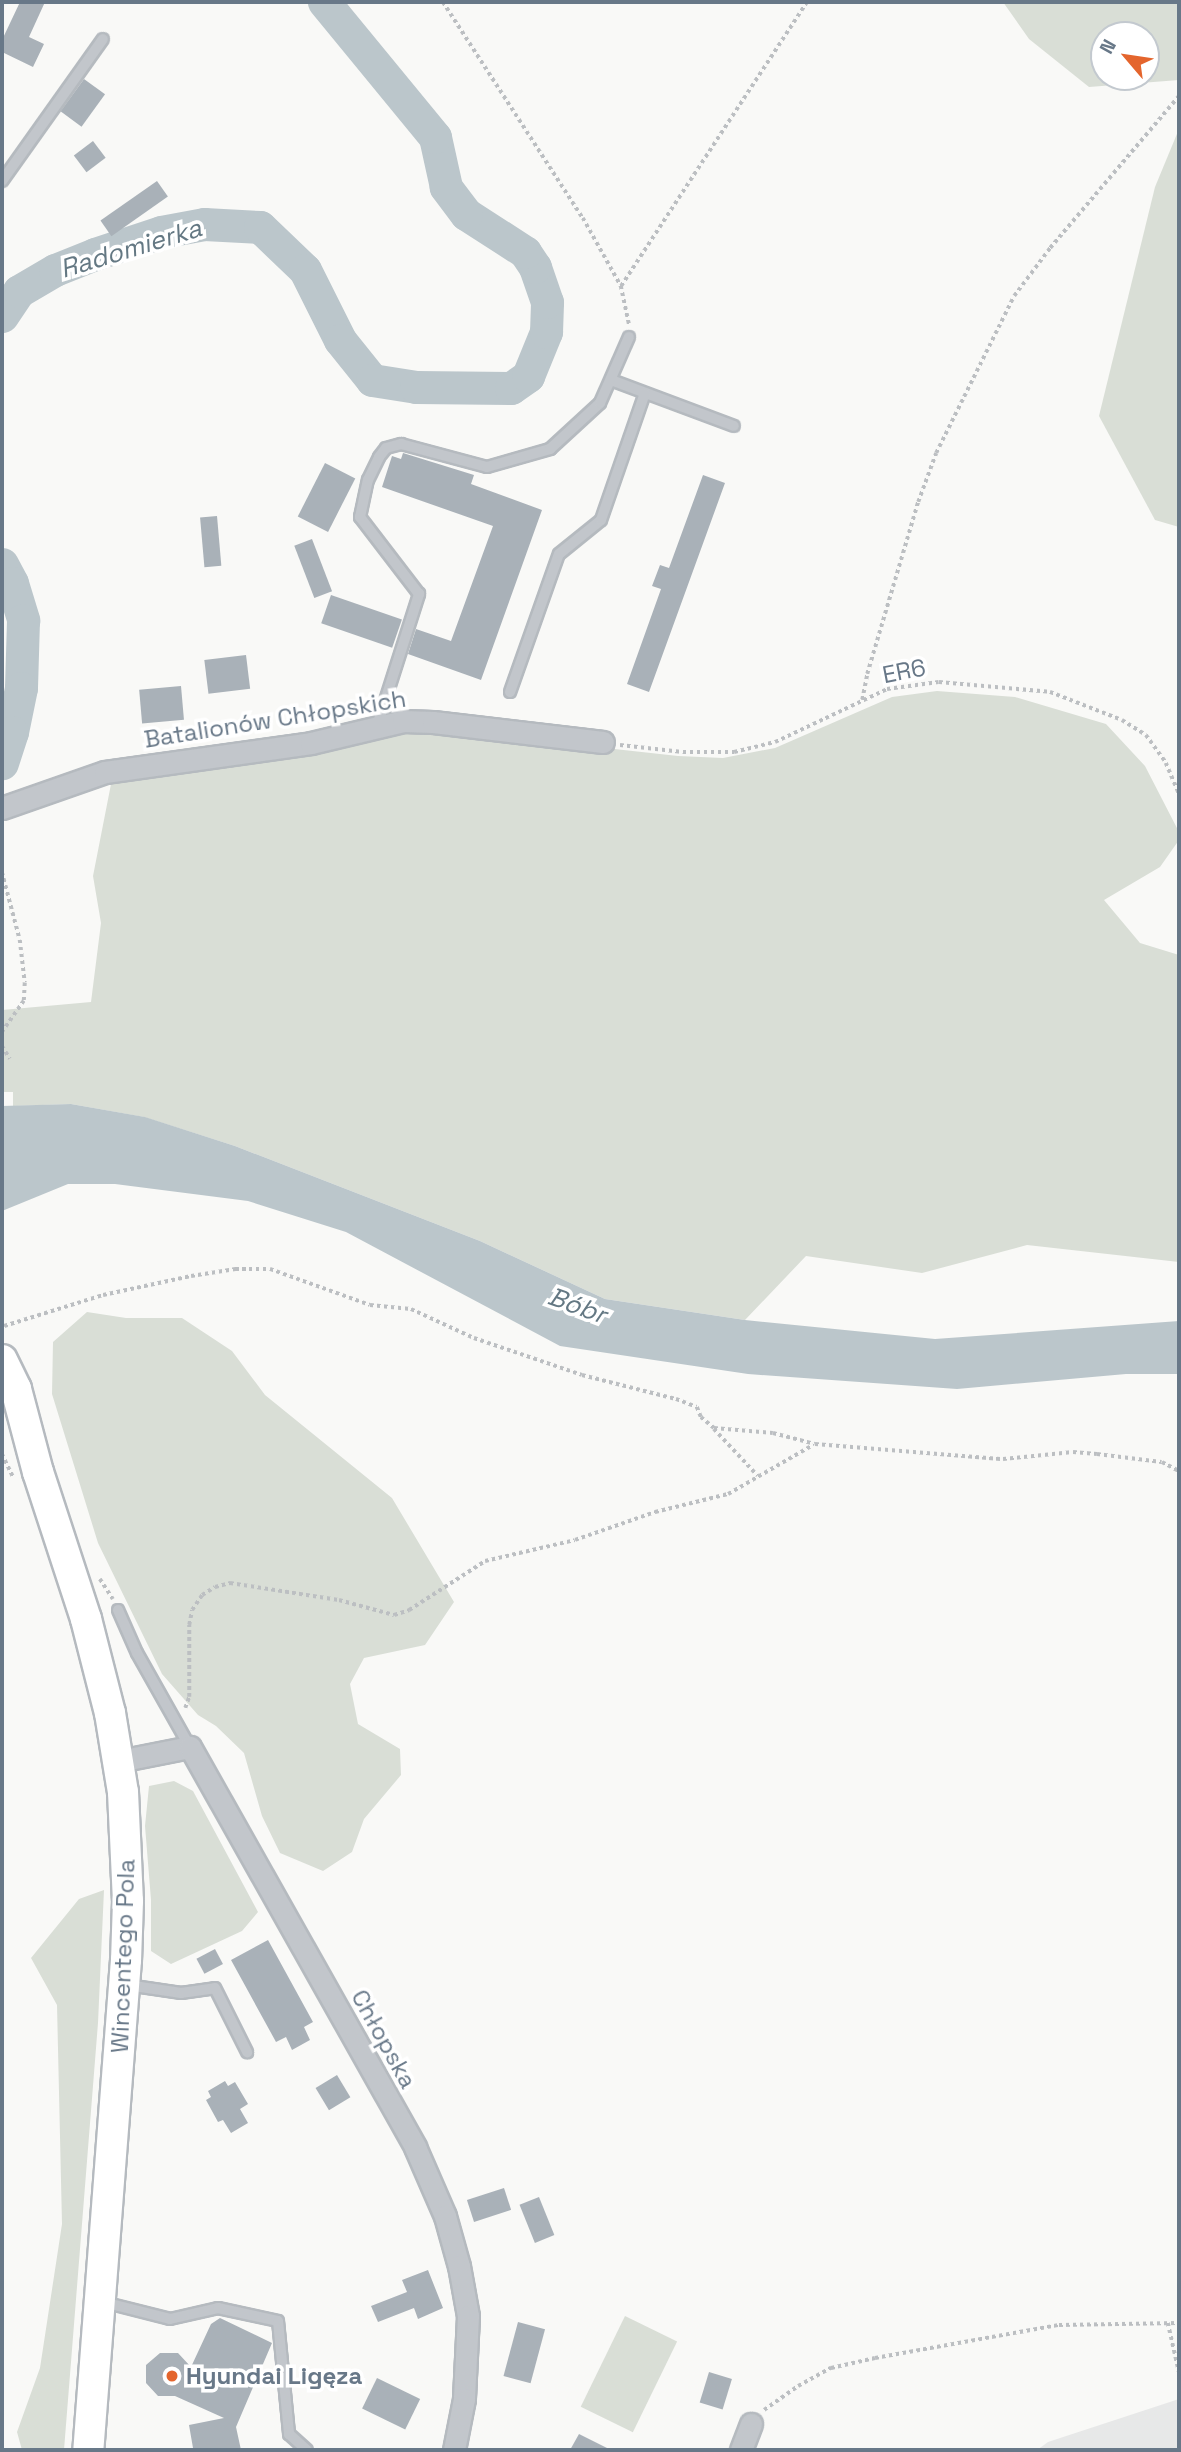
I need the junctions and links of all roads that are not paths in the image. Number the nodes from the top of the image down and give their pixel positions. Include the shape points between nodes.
1 (103, 39) dead end
2 (2, 181) edge
3 (629, 337) road end
4 (611, 380) junction
5 (645, 393) junction
6 (734, 426) dead end
7 (510, 692) dead end
8 (376, 729) junction
9 (603, 743) road end
10 (2, 808) edge
11 (2, 1360) edge
12 (2, 1415) edge
13 (38, 1472) junction
14 (118, 1610) road end
15 (190, 1747) junction
16 (119, 1761) junction
17 (125, 1985) junction
18 (247, 2052) dead end
19 (100, 2302) junction
20 (751, 2424) road end
21 (88, 2450) edge
22 (307, 2450) edge
23 (454, 2450) edge
24 (741, 2450) edge

1 - 2 lane
3 - 4 lane
4 - 5 lane
4 - 8 lane via 600,403 550,449 487,467 401,444 386,448 379,457 360,517 419,594
5 - 6 lane
5 - 7 lane via 601,520 559,554
8 - 9 street, Batalionów Chłopskich via 403,721 433,722
8 - 10 street, Batalionów Chłopskich via 311,743 105,772
11 - 13 main road via 16,1390
12 - 13 main road
13 - 16 main road, Wincentego Pola via 86,1619
14 - 15 lane
15 - 16 street
15 - 23 street, Chłopska via 415,2147 445,2216 468,2316 464,2399
16 - 17 main road, Wincentego Pola via 127,1852
17 - 18 lane via 181,1993 215,1988
17 - 19 main road, Wincentego Pola
19 - 21 main road, Wincentego Pola
19 - 22 lane via 170,2319 218,2308 278,2321 289,2434
20 - 24 street

